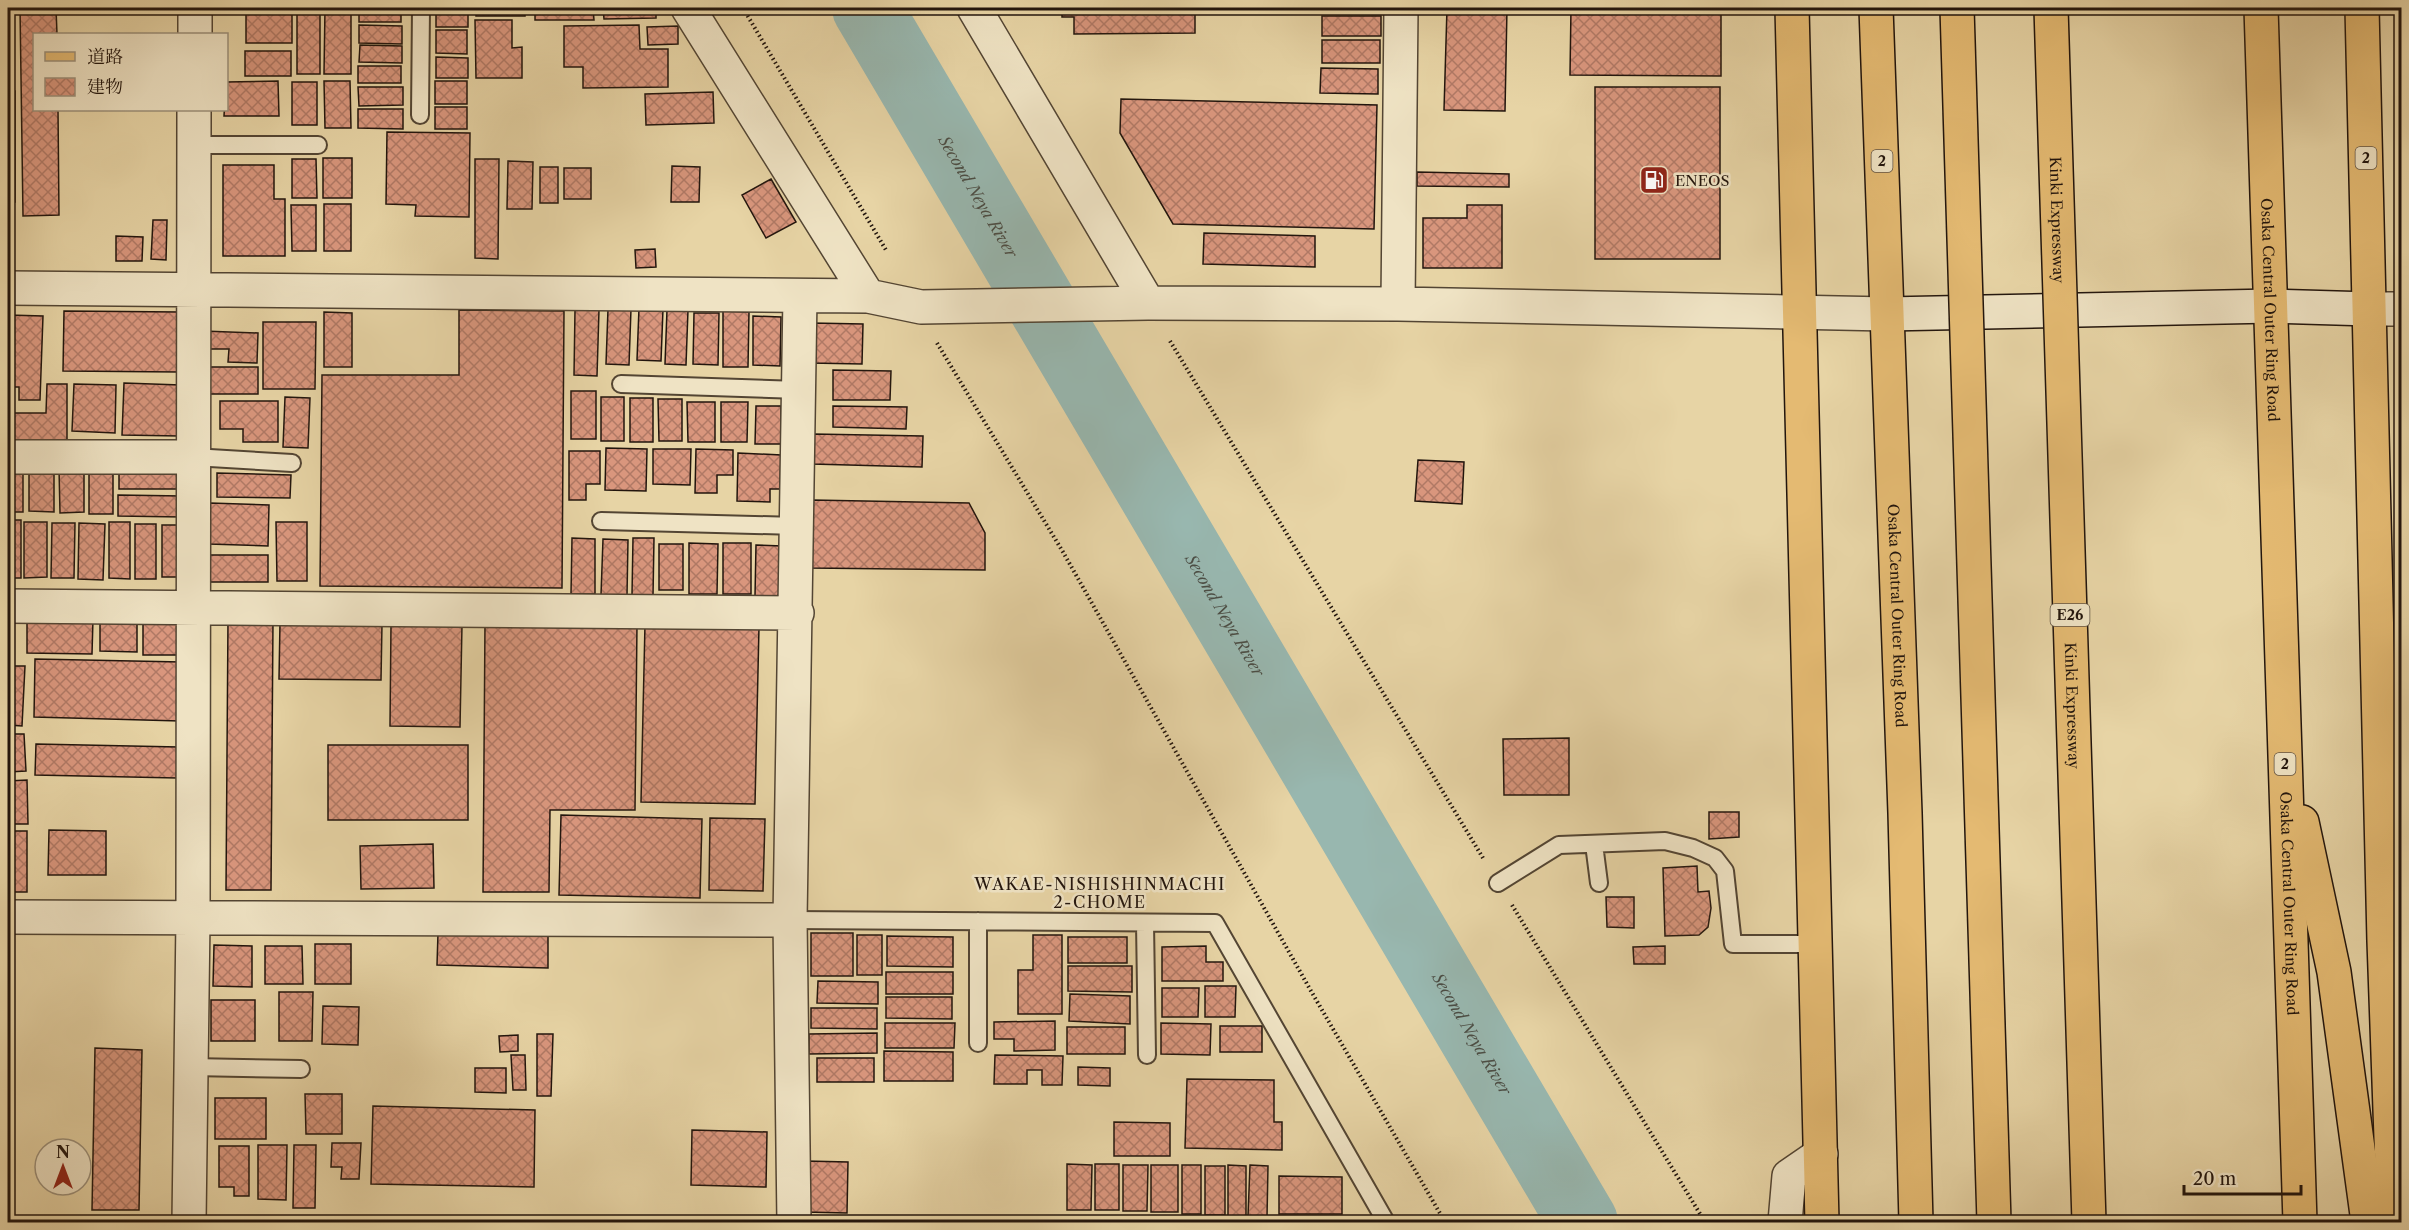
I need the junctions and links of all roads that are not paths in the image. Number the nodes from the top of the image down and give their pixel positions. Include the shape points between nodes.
1 (195, 8) edge
2 (421, 8) edge
3 (688, 8) edge
4 (974, 8) edge
5 (1401, 8) edge
6 (1876, 8) edge
7 (1957, 8) edge
8 (2051, 8) edge
9 (2261, 8) edge
10 (2362, 8) edge
11 (1792, 12) edge
12 (195, 33) edge
13 (194, 111) edge
14 (420, 115) dead end
15 (194, 145) junction
16 (318, 145) dead end
17 (8, 288) edge
18 (192, 289) junction
19 (800, 296) junction
20 (868, 296) junction
21 (1135, 303) junction
22 (1398, 304) junction
23 (2272, 306) junction
24 (2386, 309) edge
25 (1799, 311) junction
26 (1887, 315) junction
27 (621, 384) dead end
28 (799, 390) junction
29 (8, 457) edge
30 (192, 457) junction
31 (292, 463) dead end
32 (601, 521) dead end
33 (797, 526) junction
34 (8, 606) edge
35 (192, 606) junction
36 (797, 613) junction
37 (2284, 741) junction
38 (1594, 844) junction
39 (1498, 883) road end
40 (1599, 883) dead end
41 (8, 917) edge
42 (193, 919) junction
43 (790, 920) junction
44 (978, 921) junction
45 (1145, 922) junction
46 (2393, 941) edge
47 (1815, 944) junction
48 (978, 1043) dead end
49 (1147, 1055) dead end
50 (191, 1067) junction
51 (301, 1069) dead end
52 (1821, 1154) junction
53 (189, 1222) edge
54 (794, 1222) edge
55 (1386, 1222) edge
56 (1785, 1222) edge
57 (1822, 1222) edge
58 (1916, 1222) edge
59 (1994, 1222) edge
60 (2090, 1222) edge
61 (2300, 1222) edge
62 (2368, 1222) edge
63 (2394, 1222) edge

1 - 12 street
2 - 14 lane
3 - 20 street
4 - 21 street
5 - 22 street
6 - 26 main road, Osaka Central Outer Ring Road / 2
7 - 59 main road, bridge
8 - 60 main road, Kinki Expressway / E26, bridge
9 - 23 main road, Osaka Central Outer Ring Road / 2
10 - 24 main road, 2
11 - 25 main road
13 - 15 street
15 - 16 lane
15 - 18 street
17 - 18 street
18 - 19 street
18 - 30 street
19 - 20 street
19 - 28 street
20 - 21 street via 933,306
21 - 22 street
22 - 25 street
23 - 24 street
23 - 26 street
23 - 37 main road, Osaka Central Outer Ring Road / 2
24 - 46 main road, 2
25 - 26 street
25 - 47 main road
26 - 58 main road, Osaka Central Outer Ring Road / 2
27 - 28 lane
28 - 33 street
29 - 30 street
30 - 31 lane
30 - 35 street
32 - 33 lane
33 - 36 street
34 - 35 street
35 - 36 street
35 - 42 street
36 - 43 street
37 - 61 main road, Osaka Central Outer Ring Road / 2
37 - 62 main road via 2334,972
38 - 39 lane via 1559,845
38 - 40 lane
38 - 47 lane via 1665,841 1693,848 1715,858 1725,871 1733,944
41 - 42 street
42 - 43 street
42 - 50 street
43 - 44 lane
43 - 54 street
44 - 45 lane
44 - 48 lane
45 - 49 lane
45 - 55 lane via 1215,923
46 - 63 main road, 2
47 - 52 main road
50 - 51 lane
50 - 53 street
52 - 56 street via 1789,1176
52 - 57 main road

